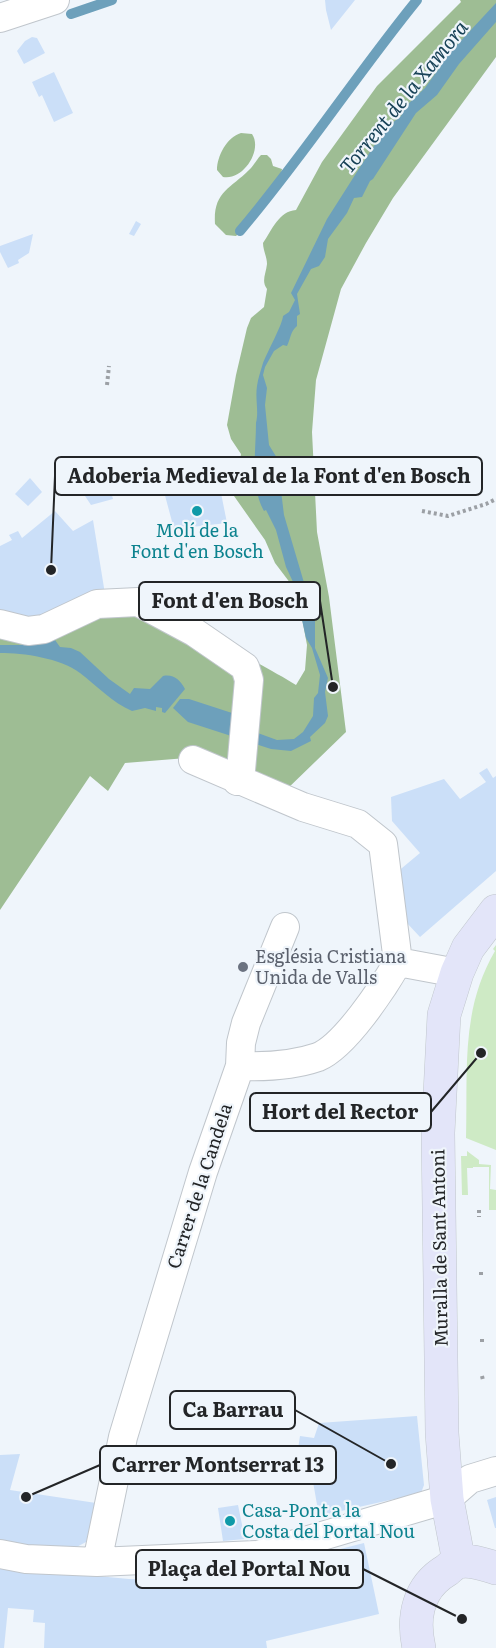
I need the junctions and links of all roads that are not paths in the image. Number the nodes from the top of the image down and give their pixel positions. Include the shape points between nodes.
1 (56, 0) edge
2 (0, 18) edge
3 (0, 624) edge
4 (193, 760) dead end
5 (239, 775) junction
6 (496, 911) edge
7 (285, 927) dead end
8 (398, 962) junction
9 (457, 973) junction
10 (240, 1066) junction
11 (496, 1472) edge
12 (447, 1499) junction
13 (0, 1554) edge
14 (97, 1562) junction
15 (459, 1562) junction
16 (496, 1568) edge
17 (419, 1648) edge

1 - 2 street
3 - 5 street via 28,631 44,629 97,604 138,602 194,632 244,667 249,680
4 - 5 street
5 - 8 street via 303,807 358,824 383,844
6 - 9 main road, Muralla de Sant Antoni via 468,948
7 - 10 street, Carrer de la Candela via 246,1023
8 - 9 street
8 - 10 street via 381,991 342,1038 319,1056 274,1067
9 - 12 main road, Muralla de Sant Antoni via 444,1015 438,1133 442,1433
10 - 14 street, Carrer de la Candela via 203,1172 123,1437
11 - 12 street via 470,1479
12 - 14 street via 258,1555
12 - 15 main road, Muralla de Sant Antoni
13 - 14 street
15 - 16 main road
15 - 17 main road via 424,1590 416,1612

